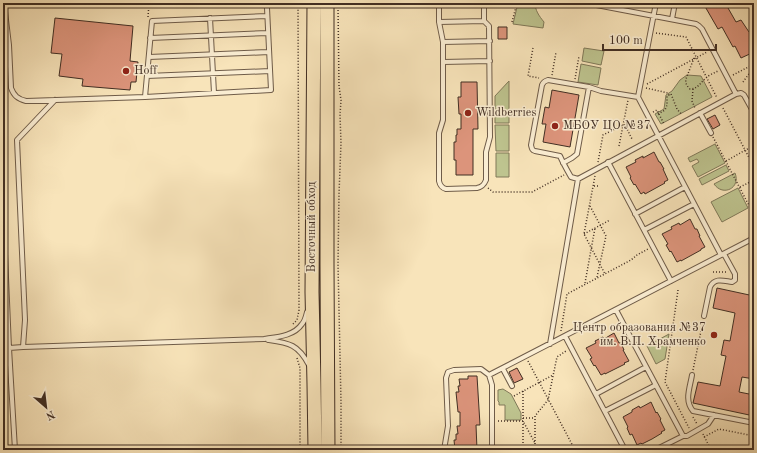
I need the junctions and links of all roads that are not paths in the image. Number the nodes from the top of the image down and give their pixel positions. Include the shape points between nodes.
1 (4, 3) edge
2 (265, 3) edge
3 (310, 3) edge
4 (314, 3) edge
5 (327, 3) edge
6 (439, 3) edge
7 (484, 3) edge
8 (586, 3) edge
9 (656, 3) edge
10 (675, 3) edge
11 (596, 4) edge
12 (608, 5) edge
13 (653, 15) junction
14 (267, 16) junction
15 (210, 18) junction
16 (672, 19) junction
17 (484, 21) junction
18 (439, 22) junction
19 (268, 33) junction
20 (313, 35) junction
21 (211, 36) junction
22 (150, 38) junction
23 (443, 42) junction
24 (490, 42) junction
25 (269, 52) junction
26 (212, 54) junction
27 (322, 56) dead end
28 (149, 57) junction
29 (490, 61) junction
30 (443, 62) junction
31 (270, 71) junction
32 (213, 73) junction
33 (147, 76) junction
34 (327, 84) junction
35 (588, 87) junction
36 (214, 93) junction
37 (736, 94) junction
38 (145, 97) junction
39 (638, 97) junction
40 (55, 100) junction
41 (700, 113) junction
42 (754, 113) edge
43 (711, 134) road end
44 (658, 136) junction
45 (608, 162) junction
46 (563, 163) junction
47 (578, 179) junction
48 (686, 187) junction
49 (694, 204) junction
50 (3, 207) edge
51 (636, 214) junction
52 (644, 230) junction
53 (754, 238) edge
54 (723, 254) junction
55 (671, 281) junction
56 (312, 292) junction
57 (616, 310) junction
58 (704, 316) road end
59 (565, 336) junction
60 (264, 339) junction
61 (550, 344) junction
62 (24, 347) junction
63 (9, 348) junction
64 (646, 367) junction
65 (503, 369) junction
66 (489, 376) junction
67 (692, 376) road end
68 (314, 384) junction
69 (656, 384) junction
70 (512, 386) dead end
71 (596, 394) junction
72 (605, 411) junction
73 (714, 415) junction
74 (754, 423) edge
75 (682, 436) junction
76 (15, 450) edge
77 (315, 450) edge
78 (328, 450) edge
79 (444, 450) edge
80 (492, 450) edge
81 (625, 450) edge
82 (655, 450) edge

1 - 40 lane via 14,94 26,101
2 - 14 lane
3 - 20 lane
4 - 20 main road, Восточный обход
5 - 34 main road, Восточный обход
6 - 18 lane
7 - 17 lane
8 - 11 lane
9 - 13 lane
10 - 16 lane
11 - 12 lane
12 - 13 lane
13 - 16 lane
13 - 39 lane
14 - 15 lane
14 - 19 lane
15 - 21 lane
15 - 22 lane via 152,21
16 - 37 lane via 692,22 699,26
17 - 18 lane
17 - 24 lane via 489,26
18 - 23 lane
19 - 21 lane
19 - 25 lane
20 - 56 main road, Восточный обход
21 - 22 lane
21 - 26 lane
22 - 28 lane
23 - 24 lane
23 - 30 lane
24 - 29 lane
25 - 26 lane
25 - 31 lane
26 - 28 lane
26 - 32 lane
27 - 34 lane
28 - 33 lane
29 - 30 lane
29 - 30 lane via 490,137 486,152 486,180 482,187 446,189 442,188 439,181
31 - 32 lane
31 - 36 lane via 271,90
32 - 33 lane
32 - 36 lane
33 - 38 lane
34 - 78 main road, Восточный обход
35 - 39 lane
35 - 46 lane via 576,154
35 - 46 lane via 546,80 543,82 531,148 560,156
36 - 38 lane
37 - 41 lane
37 - 42 lane via 744,95
38 - 40 lane
39 - 44 lane
40 - 62 lane via 17,140
41 - 43 lane
41 - 44 lane
44 - 45 lane
44 - 48 lane
45 - 47 lane
45 - 51 lane
46 - 47 lane via 571,177
47 - 61 lane
48 - 49 lane
48 - 51 lane
49 - 52 lane
49 - 54 lane
50 - 63 lane
51 - 52 lane
52 - 55 lane
53 - 54 lane
54 - 55 lane
54 - 58 lane via 735,278 731,282 720,280 712,284
55 - 57 lane
56 - 60 lane via 307,313 295,331
56 - 68 main road, Восточный обход
57 - 59 lane
57 - 64 lane
59 - 61 lane
59 - 71 lane
60 - 62 lane
60 - 68 lane via 288,343 298,348 310,367
61 - 65 lane
62 - 63 lane
63 - 76 lane
64 - 69 lane
64 - 71 lane
65 - 66 lane
65 - 70 lane
66 - 79 lane via 481,369 454,370 447,375 448,426
66 - 80 lane via 492,385
67 - 73 lane via 688,399 693,411
68 - 77 main road, Восточный обход
69 - 72 lane
69 - 75 lane
71 - 72 lane
72 - 81 lane
73 - 74 lane
73 - 75 lane via 708,424 687,436
75 - 82 lane

